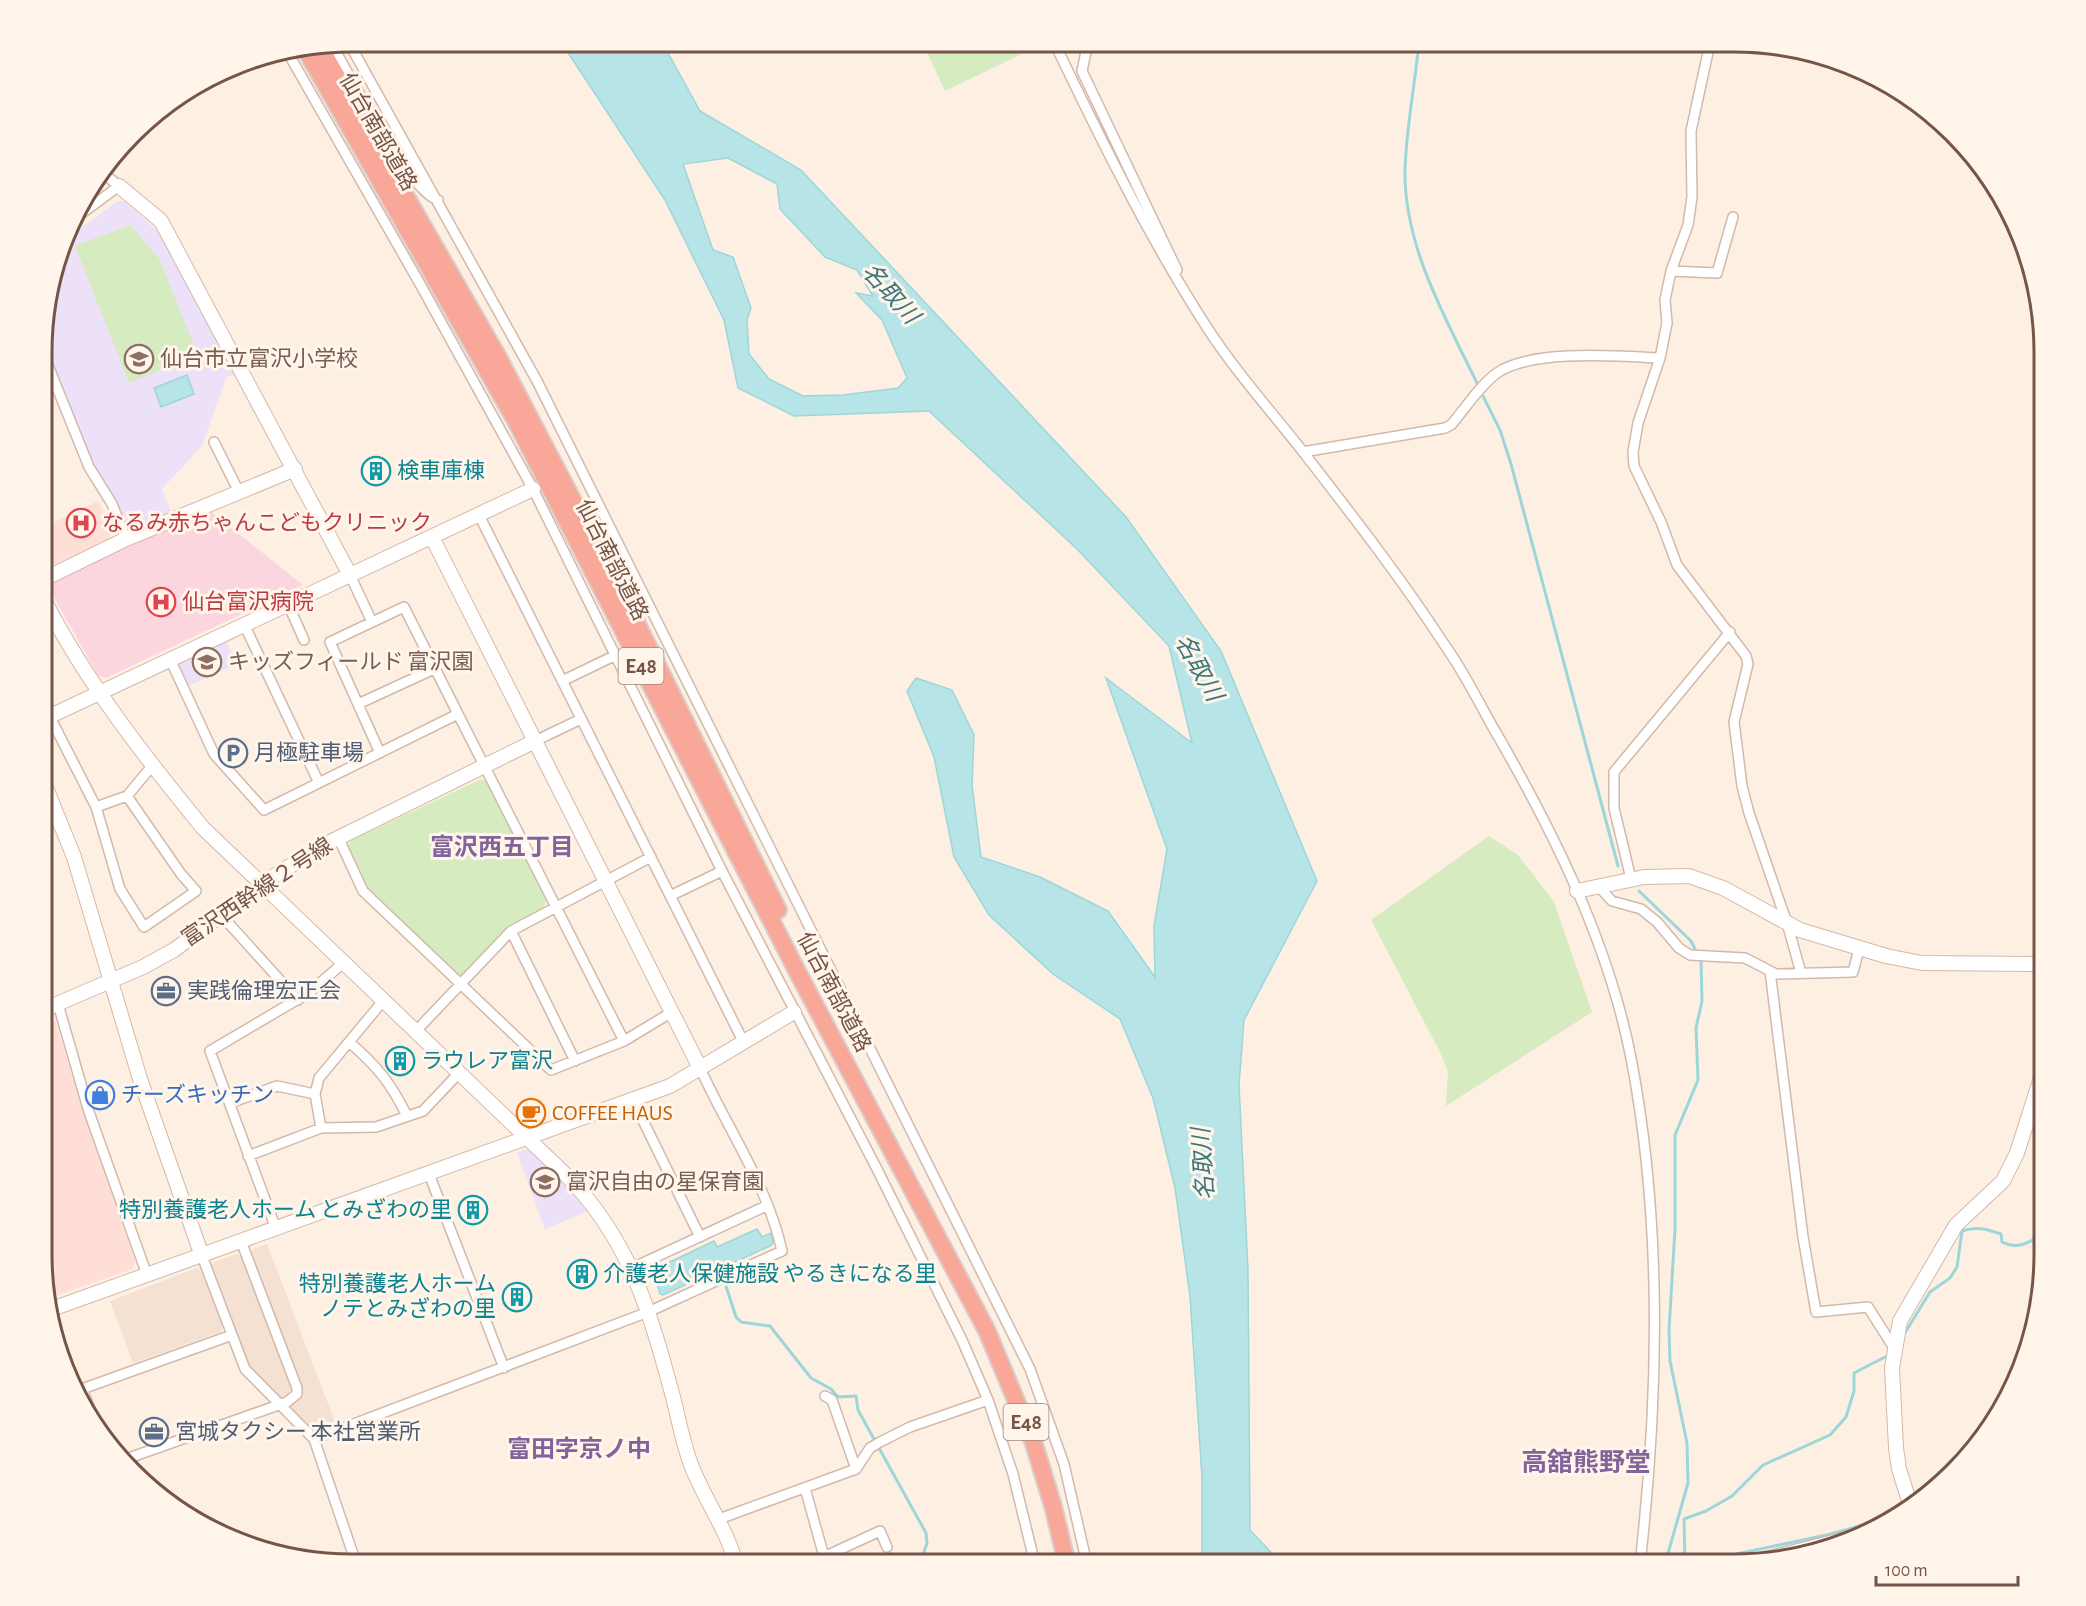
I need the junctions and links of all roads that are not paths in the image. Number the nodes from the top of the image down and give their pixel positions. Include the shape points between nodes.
1 (336, 53) edge
2 (355, 53) edge
3 (1060, 53) edge
4 (1086, 53) edge
5 (1708, 53) edge
6 (324, 54) edge
7 (309, 56) edge
8 (292, 59) edge
9 (109, 178) edge
10 (120, 186) junction
11 (438, 200) junction
12 (90, 207) edge
13 (1733, 217) dead end
14 (1671, 272) junction
15 (1184, 291) junction
16 (1660, 358) junction
17 (52, 375) edge
18 (214, 442) dead end
19 (1303, 452) junction
20 (295, 469) junction
21 (533, 489) junction
22 (239, 492) junction
23 (479, 515) junction
24 (432, 537) junction
25 (126, 539) junction
26 (52, 575) edge
27 (350, 575) junction
28 (288, 603) junction
29 (52, 614) edge
30 (372, 622) junction
31 (244, 624) junction
32 (1730, 632) junction
33 (304, 640) dead end
34 (616, 655) junction
35 (170, 659) junction
36 (434, 669) junction
37 (562, 681) junction
38 (99, 693) junction
39 (358, 704) junction
40 (458, 714) junction
41 (52, 716) edge
42 (581, 719) junction
43 (52, 727) edge
44 (535, 741) junction
45 (380, 753) junction
46 (152, 766) junction
47 (483, 766) junction
48 (319, 783) junction
49 (127, 796) junction
50 (52, 803) edge
51 (96, 807) junction
52 (338, 837) junction
53 (651, 857) junction
54 (722, 871) junction
55 (1631, 879) junction
56 (606, 881) junction
57 (262, 885) junction
58 (1598, 886) junction
59 (1577, 891) junction
60 (672, 895) junction
61 (555, 907) junction
62 (222, 915) junction
63 (1788, 923) junction
64 (511, 931) junction
65 (1859, 949) junction
66 (343, 963) junction
67 (2034, 964) edge
68 (1770, 971) junction
69 (1800, 974) junction
70 (110, 982) junction
71 (459, 984) junction
72 (298, 1000) junction
73 (383, 1001) junction
74 (58, 1004) junction
75 (52, 1006) edge
76 (672, 1012) junction
77 (794, 1012) junction
78 (415, 1032) junction
79 (624, 1041) junction
80 (349, 1042) junction
81 (744, 1043) junction
82 (575, 1061) junction
83 (700, 1068) junction
84 (459, 1073) junction
85 (315, 1094) junction
86 (2034, 1099) edge
87 (633, 1100) junction
88 (230, 1103) junction
89 (407, 1116) junction
90 (321, 1128) junction
91 (526, 1138) junction
92 (248, 1156) junction
93 (429, 1174) junction
94 (766, 1206) junction
95 (276, 1229) junction
96 (700, 1237) junction
97 (241, 1242) junction
98 (202, 1256) junction
99 (633, 1268) junction
100 (147, 1275) junction
101 (966, 1288) junction
102 (57, 1307) edge
103 (648, 1312) junction
104 (232, 1335) junction
105 (1894, 1348) junction
106 (504, 1368) junction
107 (84, 1388) edge
108 (825, 1396) dead end
109 (988, 1400) junction
110 (279, 1405) junction
111 (314, 1439) junction
112 (132, 1457) edge
113 (856, 1469) junction
114 (806, 1488) junction
115 (1910, 1495) edge
116 (719, 1519) junction
117 (886, 1547) dead end
118 (1641, 1552) edge
119 (353, 1554) edge
120 (732, 1554) edge
121 (826, 1554) edge
122 (830, 1554) edge
123 (1033, 1554) edge
124 (1065, 1554) edge
125 (1085, 1554) edge

1 - 11 street via 389,144 429,197
2 - 11 street
3 - 15 street
4 - 15 street via 1082,71 1173,257
5 - 14 street via 1690,130 1692,197 1688,225
6 - 101 highway, 仙台南部道路 / E48 via 530,417 633,616
7 - 101 highway, 仙台南部道路 / E48 via 517,423 797,971
8 - 21 street via 326,111
9 - 10 street
10 - 12 street
10 - 20 street via 161,221
11 - 125 street via 537,381 1030,1369 1065,1464
13 - 14 street via 1717,273
14 - 16 street
15 - 19 street via 1250,388
16 - 19 street via 1556,356 1505,368 1445,428
16 - 32 street via 1638,423 1634,466 1677,565
17 - 25 street via 89,467 112,504
18 - 22 street
19 - 59 street via 1446,646 1528,787
20 - 22 street
20 - 27 street
21 - 23 street
21 - 34 street
22 - 25 street
23 - 24 street
23 - 37 street
24 - 27 street
24 - 44 street
25 - 26 street
27 - 28 street
27 - 30 street
28 - 31 street
28 - 33 street
29 - 38 street
30 - 36 street via 404,607
30 - 39 street via 330,642
31 - 35 street
31 - 48 street
32 - 55 street via 1614,772 1614,808
32 - 63 street via 1748,664 1734,722 1742,786
34 - 37 street
34 - 54 street
35 - 38 street
35 - 48 street via 214,754 264,810
36 - 39 street
36 - 40 street
37 - 42 street
38 - 41 street
38 - 46 street
39 - 45 street
40 - 45 street
40 - 47 street
42 - 44 street
42 - 53 street
43 - 51 street
44 - 47 street, 富沢西幹線２号線
44 - 56 street
45 - 48 street
46 - 49 street
46 - 57 street via 203,828
47 - 52 street, 富沢西幹線２号線
47 - 61 street
49 - 51 street
49 - 51 street via 196,891 144,927 120,889
50 - 70 street via 74,857
52 - 57 street, 富沢西幹線２号線
52 - 71 street via 363,891
53 - 56 street
53 - 60 street
54 - 60 street
54 - 77 street
55 - 58 street
55 - 63 street via 1689,876 1723,888
56 - 61 street
56 - 76 street
57 - 62 street, 富沢西幹線２号線
57 - 66 street
58 - 59 street
58 - 68 street via 1612,901 1641,909 1690,955 1745,958
59 - 118 street via 1608,975 1630,1055 1646,1156 1652,1244 1653,1372 1650,1480
60 - 81 street
61 - 64 street
61 - 79 street
62 - 70 street, 富沢西幹線２号線 via 174,950
62 - 72 street
63 - 65 street
63 - 69 street
64 - 71 street
64 - 82 street
65 - 67 street via 1922,963
65 - 69 street via 1853,972
66 - 72 street
66 - 73 street
68 - 69 street
68 - 105 street via 1816,1312 1868,1307
70 - 74 street, 富沢西幹線２号線
70 - 98 street via 159,1138
71 - 78 street
71 - 82 street via 551,1070
72 - 88 street via 210,1051
73 - 78 street
73 - 80 street
74 - 75 street, 富沢西幹線２号線
74 - 100 street via 89,1112
76 - 79 street
76 - 83 street
77 - 81 street
77 - 109 street via 877,1169
78 - 84 street
79 - 82 street
80 - 85 street via 319,1078
80 - 89 street via 391,1085
81 - 83 street
83 - 87 street via 670,1086
83 - 94 street
84 - 89 street via 423,1111
84 - 91 street
85 - 88 street via 277,1086
85 - 90 street
86 - 105 street via 2017,1153 2003,1181 1956,1225 1900,1321
87 - 91 street
87 - 96 street
88 - 92 street
89 - 90 street via 376,1127
90 - 92 street
91 - 93 street
91 - 99 street via 588,1197
92 - 95 street
93 - 95 street
93 - 106 street
94 - 96 street
94 - 103 street via 777,1227 782,1251
95 - 97 street
96 - 99 street
97 - 98 street
97 - 110 street via 297,1388 294,1398
98 - 100 street
98 - 104 street
99 - 103 street
100 - 102 street
101 - 124 highway, 仙台南部道路 / E48 via 1034,1444
103 - 106 street
103 - 116 street via 689,1460
104 - 107 street
104 - 110 street via 245,1369
105 - 115 street via 1896,1448 1899,1469
106 - 111 street
108 - 113 street via 832,1400 833,1417
109 - 113 street via 910,1427 880,1442 870,1448
109 - 123 street via 1016,1485
110 - 111 street
110 - 112 street
111 - 119 street
113 - 114 street
114 - 116 street
114 - 121 street
116 - 120 street
117 - 122 street via 880,1531

